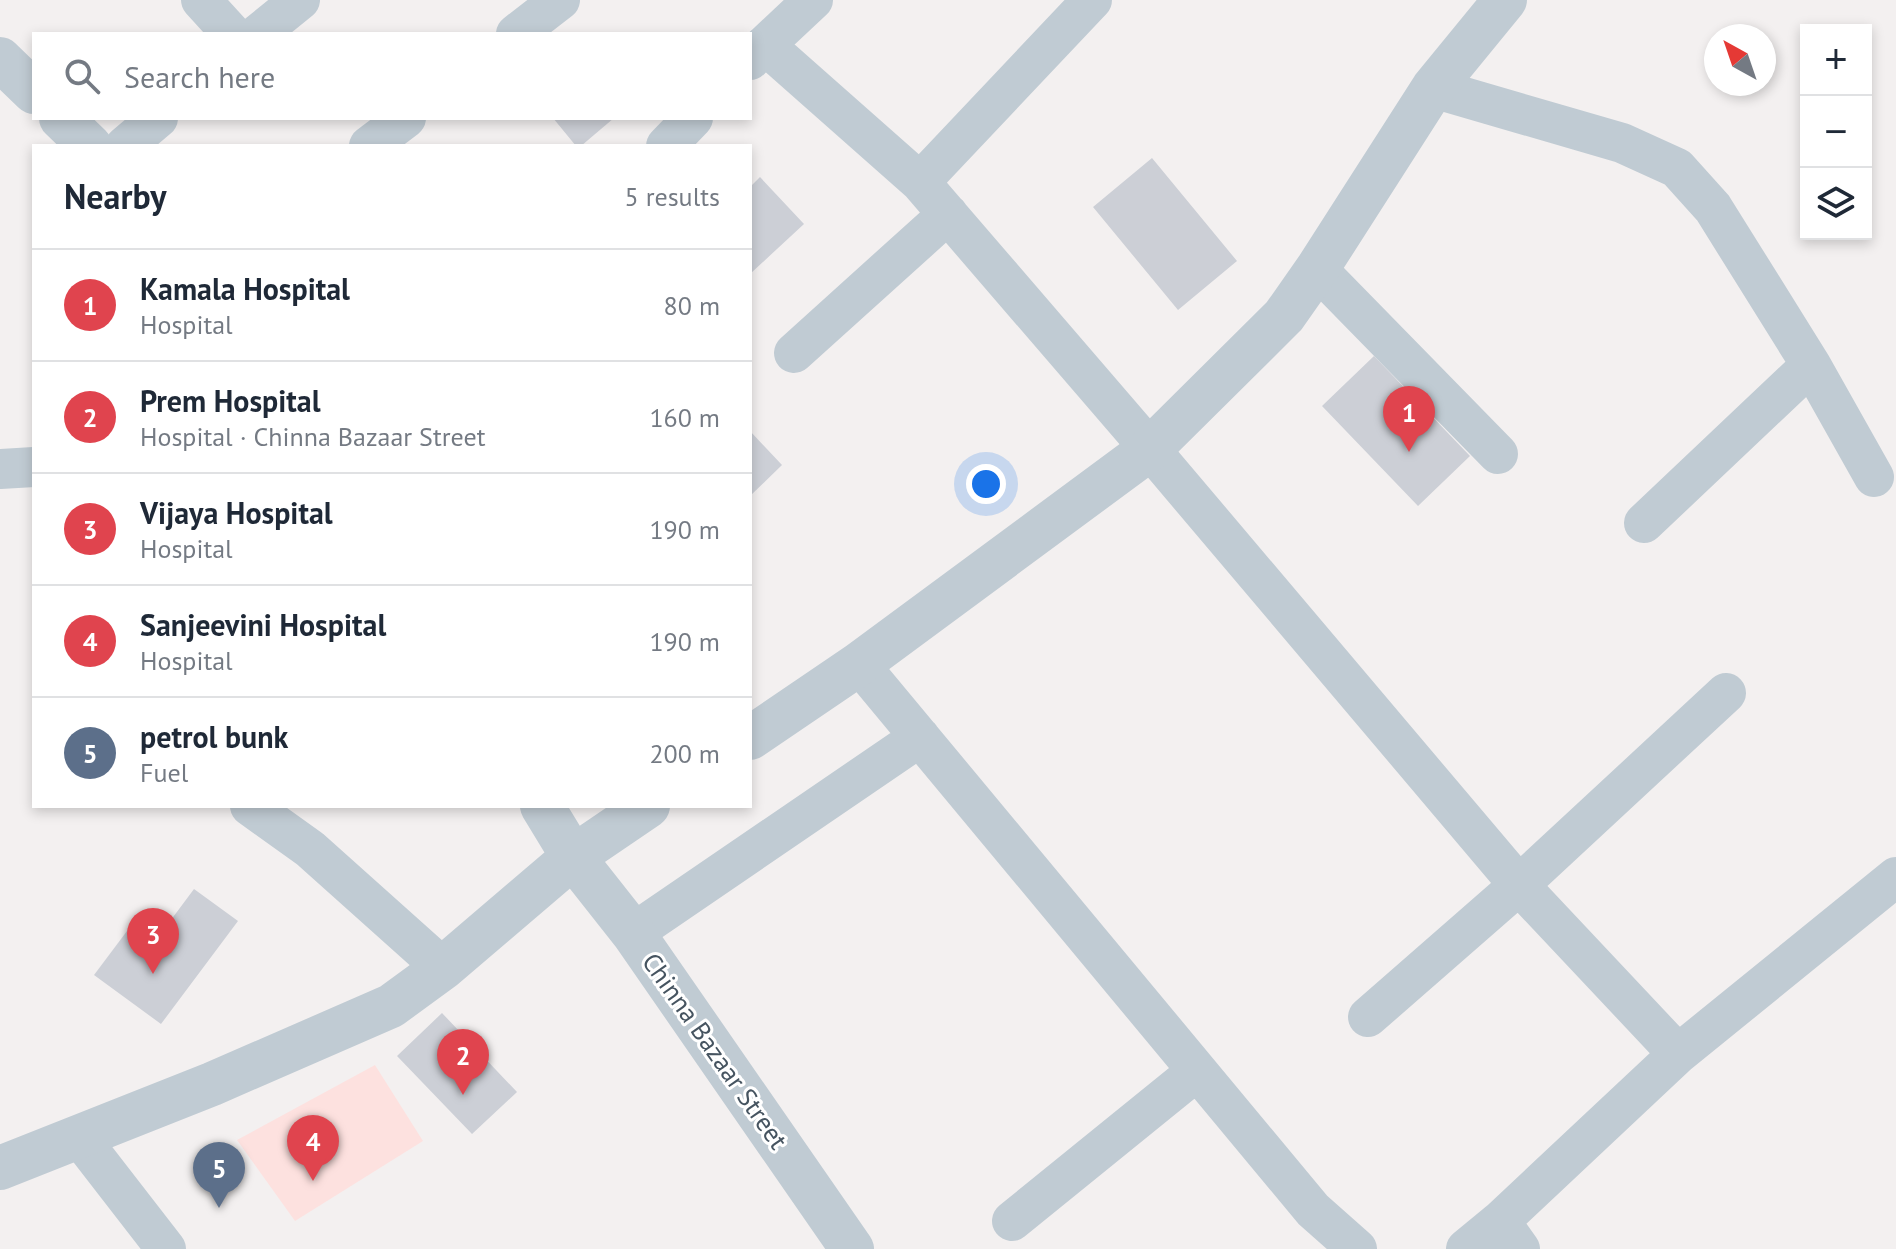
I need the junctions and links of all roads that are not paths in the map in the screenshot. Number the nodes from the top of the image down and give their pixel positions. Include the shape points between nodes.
1 (201, 0) edge
2 (300, 0) edge
3 (560, 0) edge
4 (813, 0) edge
5 (1092, 0) edge
6 (1505, 0) edge
7 (230, 32) edge
8 (260, 32) edge
9 (519, 32) edge
10 (758, 53) edge
11 (0, 59) edge
12 (1433, 88) junction
13 (32, 90) edge
14 (63, 120) edge
15 (156, 120) edge
16 (403, 120) edge
17 (691, 120) edge
18 (88, 144) edge
19 (127, 144) edge
20 (372, 144) edge
21 (668, 144) edge
22 (920, 182) junction
23 (948, 214) junction
24 (1317, 269) junction
25 (794, 353) dead end
26 (1811, 365) junction
27 (1150, 449) junction
28 (1498, 454) dead end
29 (32, 467) edge
30 (0, 469) edge
31 (1874, 477) dead end
32 (1644, 523) dead end
33 (859, 664) junction
34 (1726, 693) dead end
35 (752, 737) edge
36 (920, 737) junction
37 (253, 808) edge
38 (543, 808) edge
39 (645, 808) edge
40 (573, 857) junction
41 (1896, 877) edge
42 (1519, 885) junction
43 (633, 933) junction
44 (443, 968) junction
45 (1368, 1017) dead end
46 (1678, 1054) junction
47 (1197, 1071) junction
48 (80, 1138) junction
49 (0, 1168) edge
50 (1012, 1221) dead end
51 (1510, 1235) edge
52 (166, 1249) edge
53 (852, 1249) edge
54 (1357, 1249) edge
55 (1466, 1249) edge

1 - 7 street
2 - 8 street
3 - 9 street
4 - 10 street
5 - 22 street
6 - 12 street
10 - 22 street
11 - 13 street
12 - 24 street
12 - 26 street via 1622,143 1677,168 1713,208
14 - 18 street
15 - 19 street
16 - 20 street
17 - 21 street
22 - 23 street
23 - 25 street
23 - 27 street
24 - 27 street via 1284,316
24 - 28 street
26 - 31 street
26 - 32 street
27 - 33 street
27 - 42 street
29 - 30 street
33 - 35 street
33 - 36 street
34 - 42 street
36 - 43 street
36 - 47 street
37 - 44 street via 310,849
38 - 40 street, Chinna Bazaar Street
39 - 40 street
40 - 43 street, Chinna Bazaar Street
40 - 44 street
41 - 46 street
42 - 45 street
42 - 46 street
43 - 53 street, Chinna Bazaar Street
44 - 48 street via 391,1006
46 - 51 street
47 - 50 street
47 - 54 street via 1313,1210
48 - 49 street
48 - 52 street
51 - 55 street

